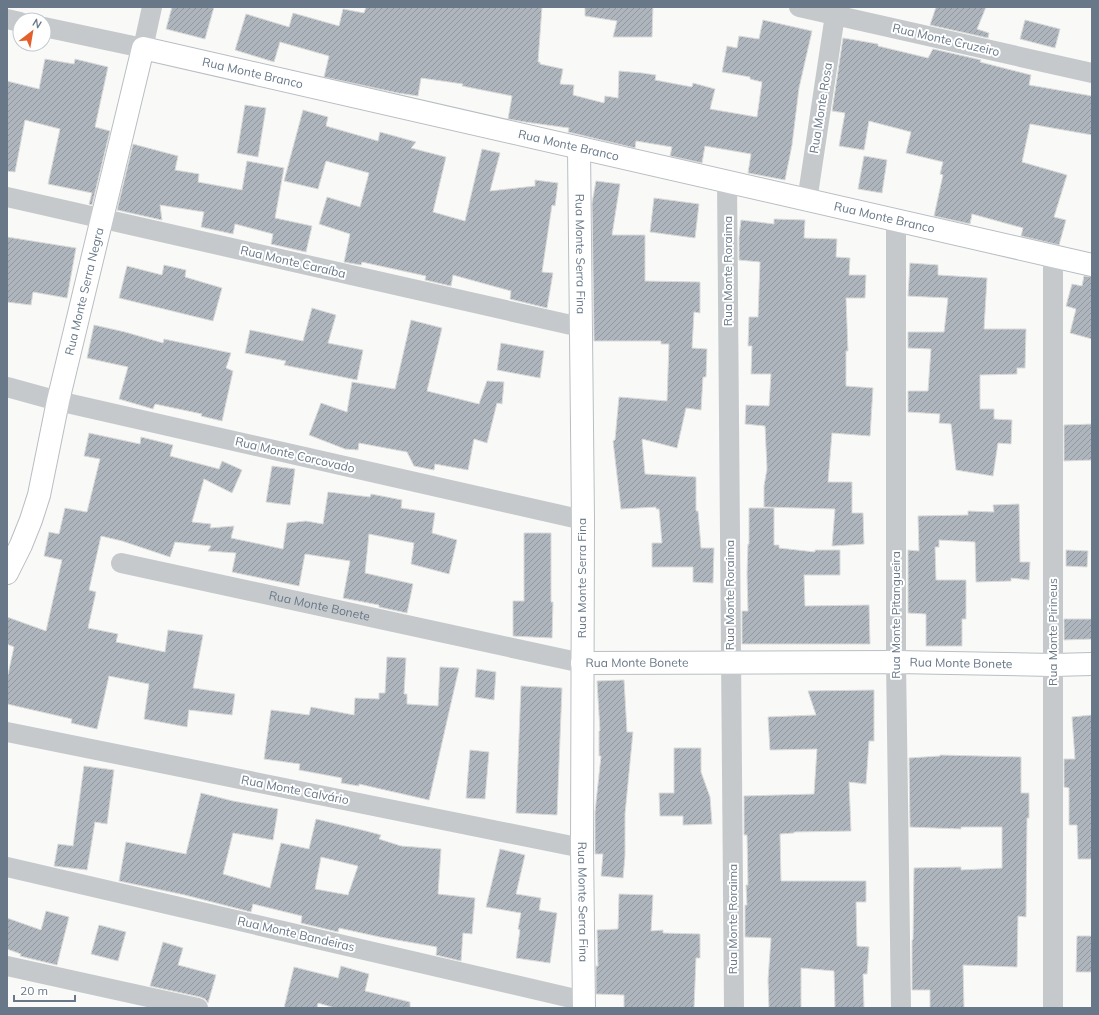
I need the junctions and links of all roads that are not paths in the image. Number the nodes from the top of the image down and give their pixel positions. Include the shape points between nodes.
1 (152, 7) edge
2 (799, 7) edge
3 (835, 15) junction
4 (52, 29) edge
5 (143, 48) junction
6 (1092, 73) edge
7 (579, 148) junction
8 (727, 182) junction
9 (7, 197) edge
10 (807, 201) junction
11 (102, 218) junction
12 (896, 221) junction
13 (1054, 256) junction
14 (1092, 265) edge
15 (580, 327) junction
16 (7, 387) edge
17 (58, 401) junction
18 (583, 520) junction
19 (121, 563) dead end
20 (7, 573) edge
21 (731, 662) junction
22 (896, 662) junction
23 (582, 663) junction
24 (1092, 664) edge
25 (1053, 665) junction
26 (7, 732) edge
27 (582, 848) junction
28 (7, 867) edge
29 (7, 966) edge
30 (149, 1003) edge
31 (584, 1004) edge
32 (198, 1008) edge
33 (734, 1008) edge
34 (901, 1008) edge
35 (1053, 1008) edge

1 - 5 street, Rua Monte Serra Negra
2 - 3 street, Rua Monte Cruzeiro
3 - 6 street, Rua Monte Cruzeiro
3 - 10 street, Rua Monte Rosa
4 - 5 street, Rua Monte Branco
5 - 7 street, Rua Monte Branco
5 - 11 street, Rua Monte Serra Negra
7 - 8 street, Rua Monte Branco
7 - 15 street, Rua Monte Serra Fina
8 - 10 street, Rua Monte Branco
8 - 21 street, Rua Monte Roraima
9 - 11 street, Rua Monte Caraíba
10 - 12 street, Rua Monte Branco
11 - 15 street, Rua Monte Caraíba
11 - 17 street, Rua Monte Serra Negra
12 - 13 street, Rua Monte Branco
12 - 22 street, Rua Monte Pitangueira
13 - 14 street, Rua Monte Branco
13 - 25 street, Rua Monte Pirineus
15 - 18 street, Rua Monte Serra Fina
16 - 17 street, Rua Monte Corcovado
17 - 18 street, Rua Monte Corcovado
17 - 20 street, Rua Monte Serra Negra via 39,495 21,545
18 - 23 street, Rua Monte Serra Fina
19 - 23 street, Rua Monte Bonete
21 - 22 street, Rua Monte Bonete
21 - 23 street, Rua Monte Bonete
21 - 33 street, Rua Monte Roraima
22 - 25 street, Rua Monte Bonete
22 - 34 street, Rua Monte Pitangueira
23 - 27 street, Rua Monte Serra Fina
24 - 25 street, Rua Monte Bonete
25 - 35 street, Rua Monte Pirineus
26 - 27 street, Rua Monte Calvário
27 - 31 street, Rua Monte Serra Fina
28 - 31 street, Rua Monte Bandeiras
29 - 30 street
30 - 32 street

